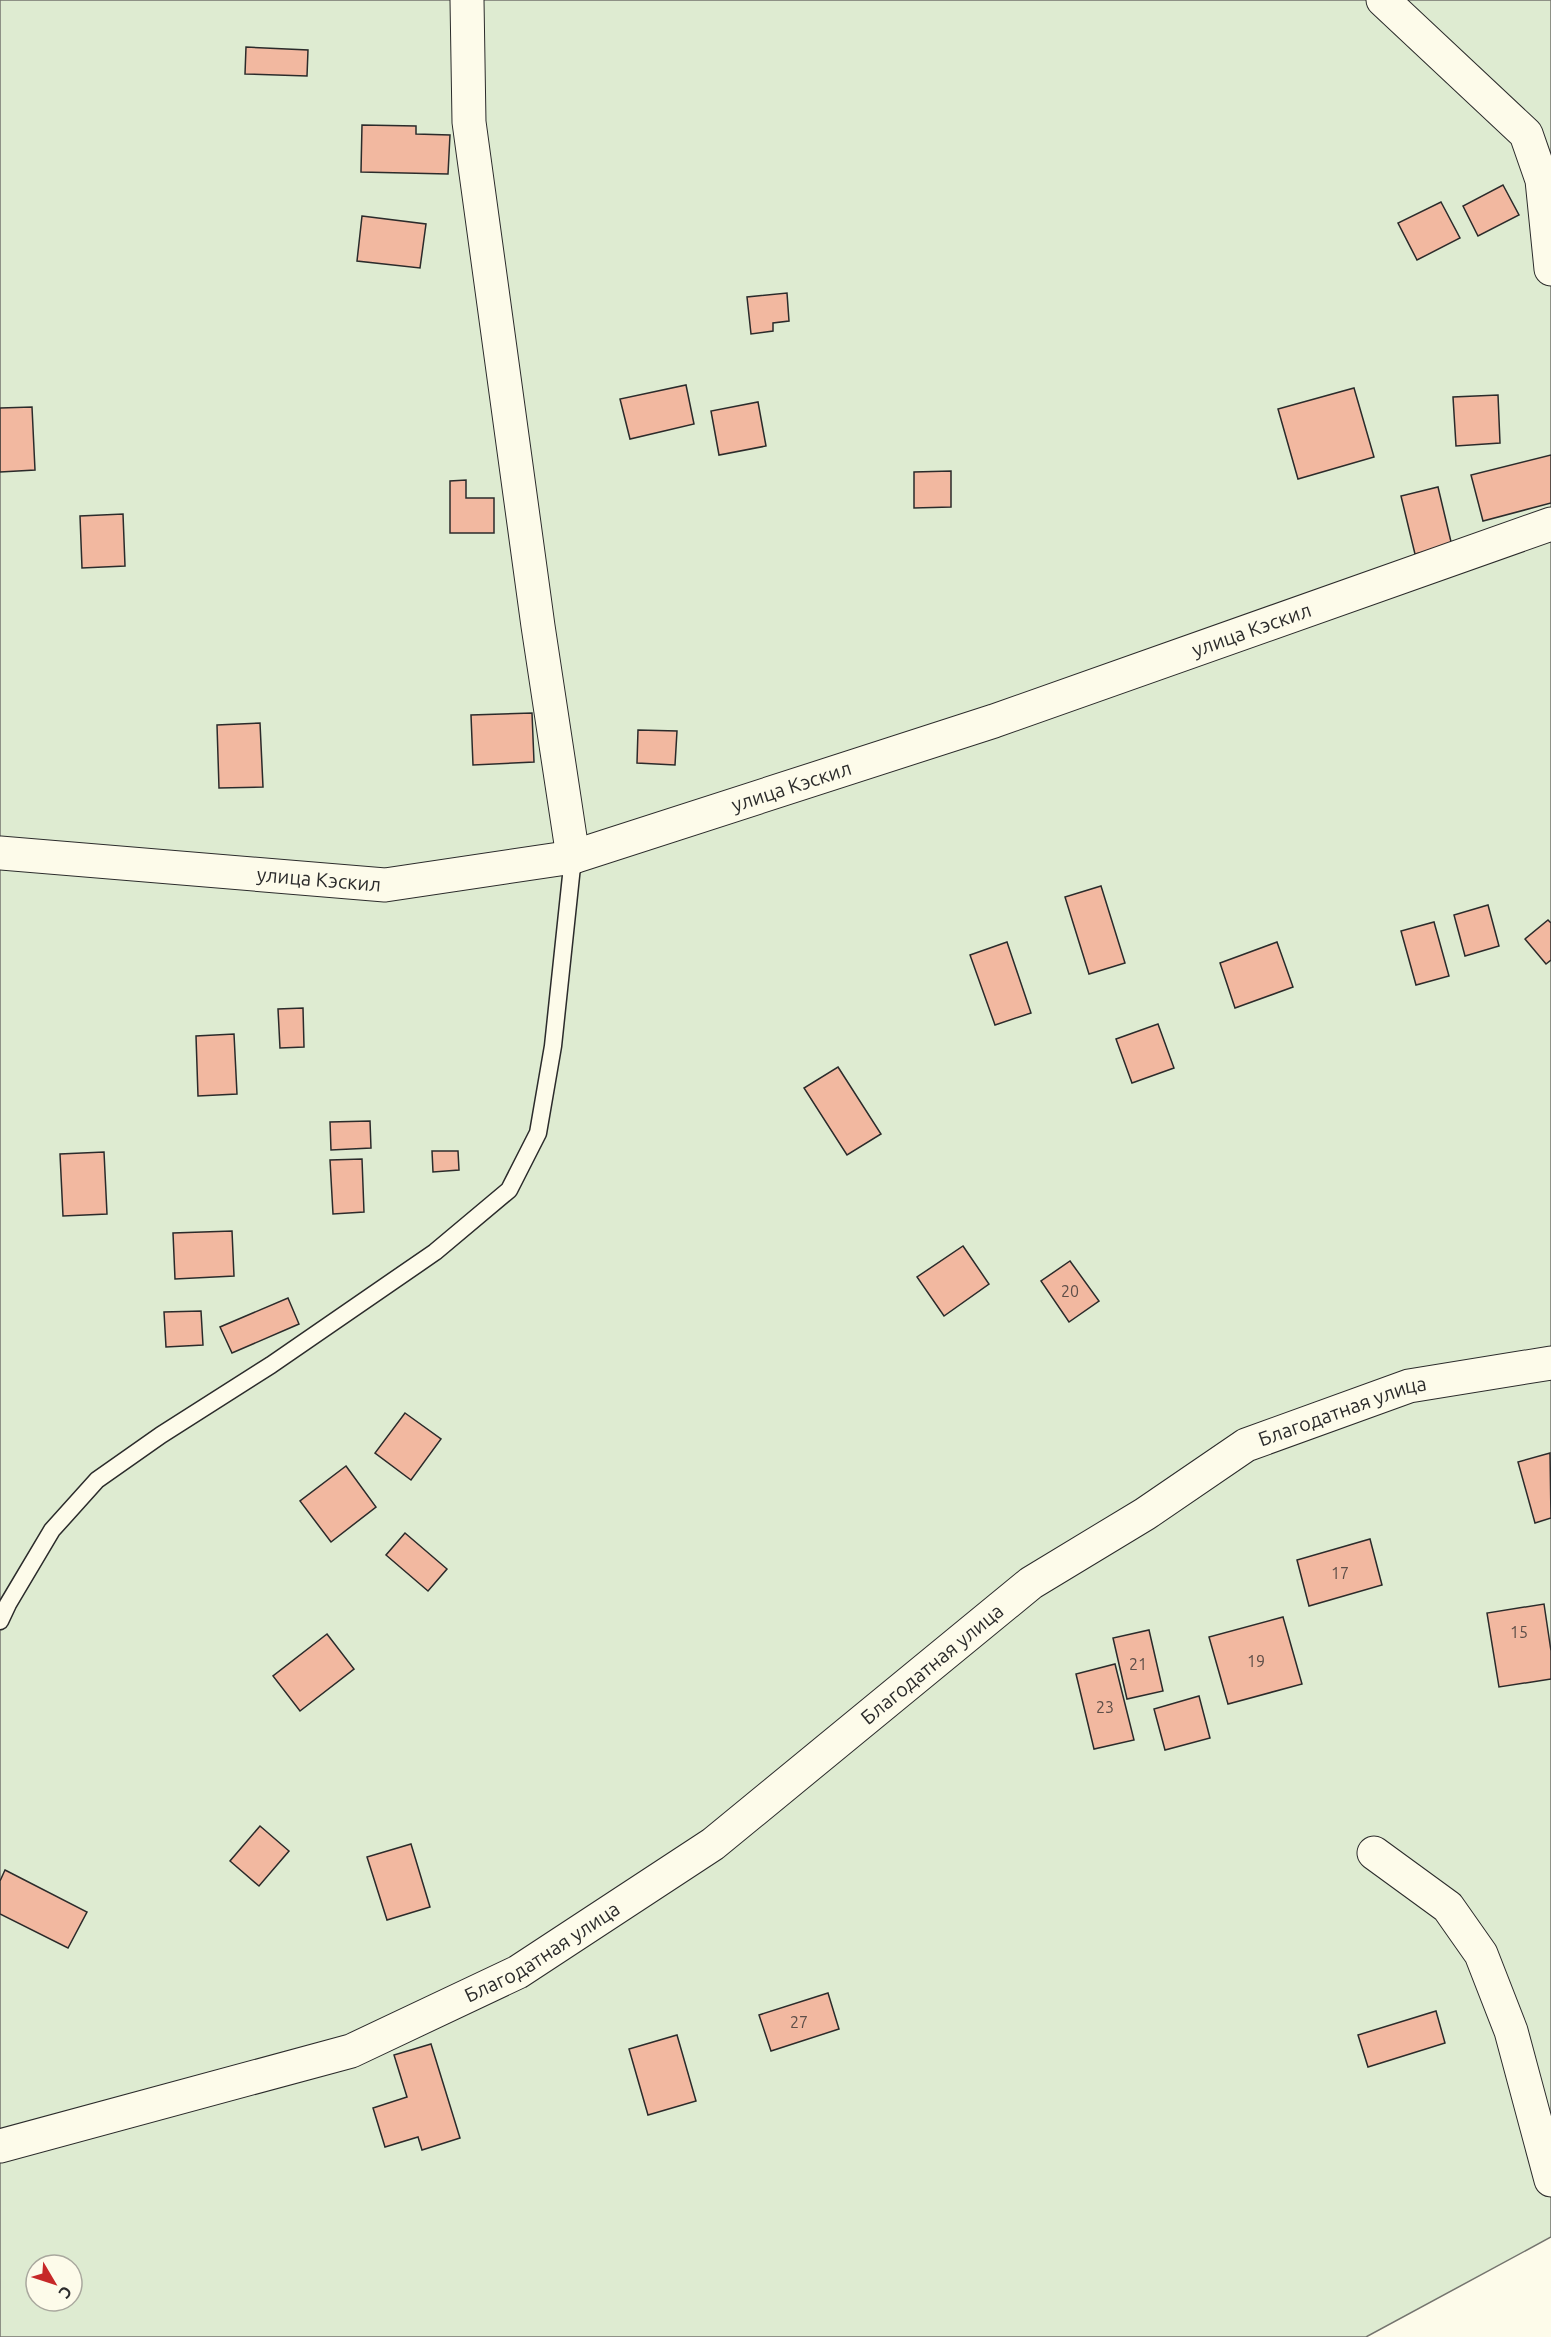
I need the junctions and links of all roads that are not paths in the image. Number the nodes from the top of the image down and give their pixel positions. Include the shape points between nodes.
1 (466, 0) edge
2 (1383, 0) edge
3 (1551, 269) edge
4 (1551, 524) edge
5 (0, 853) edge
6 (573, 857) junction
7 (1551, 1363) edge
8 (0, 1621) edge
9 (1374, 1853) dead end
10 (0, 2146) edge
11 (1551, 2180) edge

1 - 6 street via 470,122
2 - 3 street via 1526,134 1542,180
4 - 6 street, улица Кэскил via 994,721
5 - 6 street, улица Кэскил via 385,885
6 - 8 lane via 553,1046 538,1134 509,1190 435,1252 97,1480 52,1530
7 - 10 street, Благодатная улица via 1409,1386 1246,1445 1145,1515 1031,1583 713,1844 518,1972 351,2051
9 - 11 street via 1448,1907 1481,1954 1511,2031

